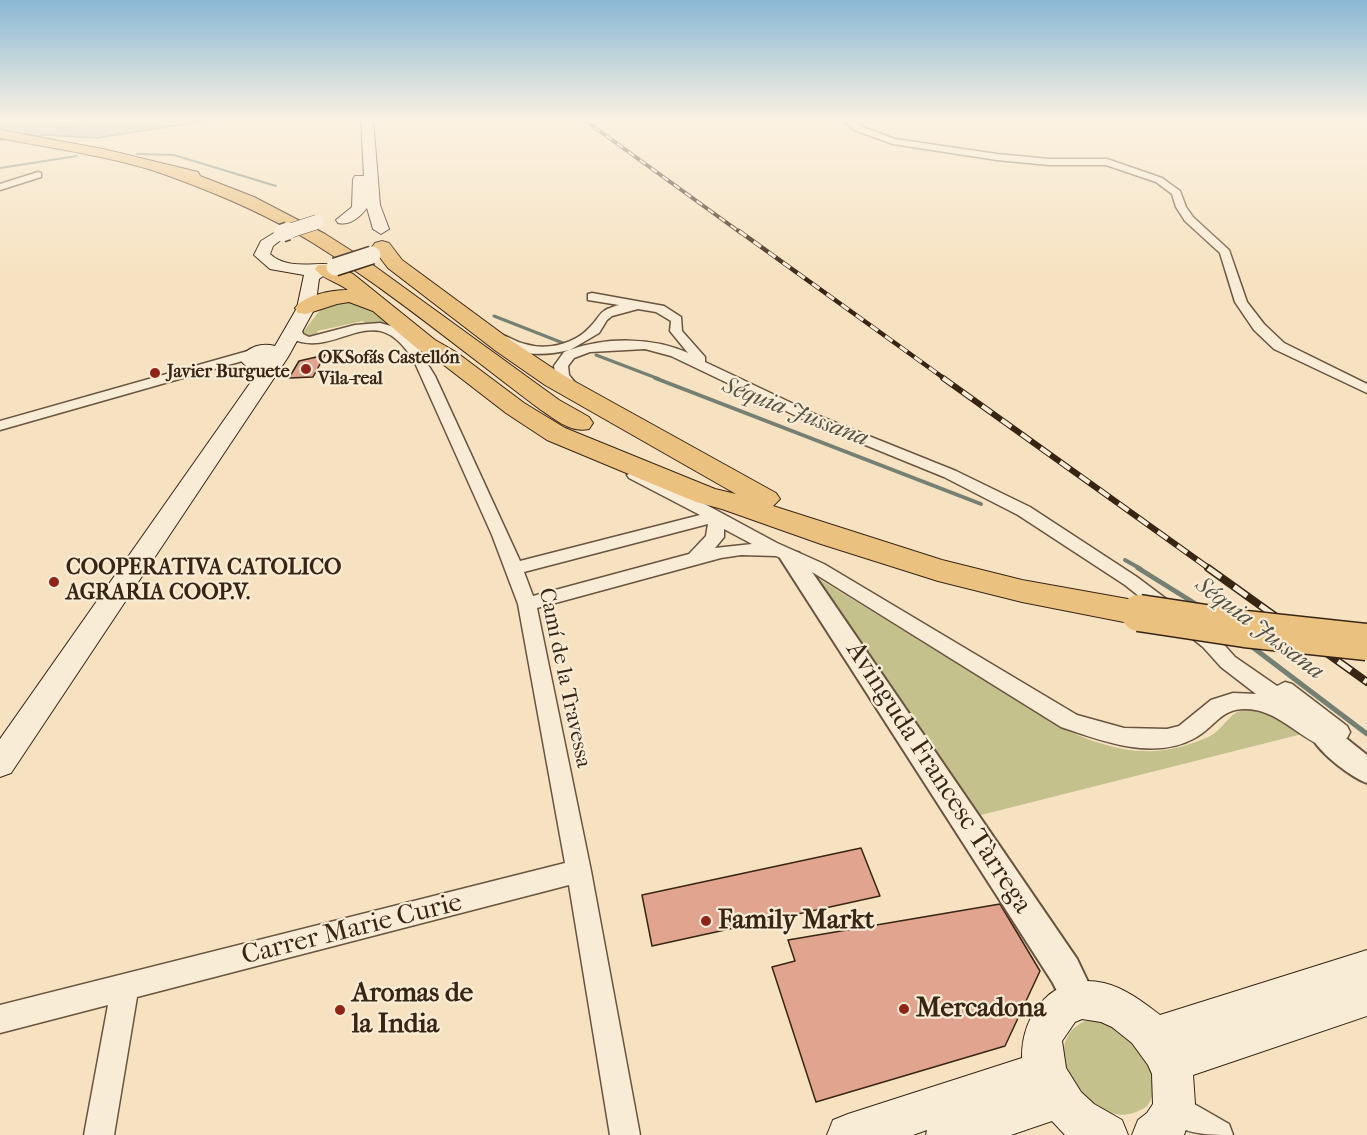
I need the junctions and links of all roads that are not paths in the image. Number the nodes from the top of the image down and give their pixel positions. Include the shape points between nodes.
1 (155, 172) edge
2 (174, 172) edge
3 (176, 172) edge
4 (362, 172) edge
5 (368, 172) edge
6 (1136, 172) edge
7 (38, 175) dead end
8 (0, 187) edge
9 (329, 221) junction
10 (277, 236) junction
11 (378, 244) junction
12 (288, 269) junction
13 (327, 269) junction
14 (307, 297) junction
15 (634, 306) junction
16 (389, 313) junction
17 (599, 323) junction
18 (295, 327) junction
19 (482, 327) junction
20 (676, 331) junction
21 (623, 344) junction
22 (645, 345) junction
23 (262, 361) junction
24 (706, 366) junction
25 (1367, 389) edge
26 (574, 390) junction
27 (0, 426) edge
28 (724, 509) junction
29 (832, 537) junction
30 (786, 555) junction
31 (695, 560) junction
32 (515, 568) junction
33 (527, 604) junction
34 (1367, 642) edge
35 (1333, 736) junction
36 (1367, 754) edge
37 (0, 764) edge
38 (1367, 771) edge
39 (579, 872) junction
40 (1367, 969) edge
41 (125, 988) junction
42 (1367, 997) edge
43 (1080, 1001) junction
44 (0, 1019) edge
45 (1162, 1049) junction
46 (1053, 1085) junction
47 (1164, 1121) edge
48 (99, 1135) edge
49 (625, 1135) edge
50 (848, 1135) edge
51 (947, 1135) edge
52 (1107, 1135) edge
53 (1218, 1135) edge

1 - 10 highway
2 - 28 highway via 248,201 318,238 550,405
3 - 9 highway via 259,190
4 - 9 main road via 362,207 358,212
5 - 11 main road
6 - 25 street via 1159,180 1177,193 1189,219 1225,252 1240,302 1279,346
7 - 8 street
9 - 10 main road, bridge
9 - 11 main road via 358,221
10 - 12 main road via 266,244 262,255
11 - 13 main road, bridge via 350,264
11 - 19 highway via 395,264
12 - 13 main road
12 - 14 main road
13 - 14 main road via 311,277
13 - 16 highway via 346,278
14 - 16 highway via 356,296
14 - 18 main road
15 - 17 street via 615,310
15 - 17 street via 592,297
15 - 20 street via 660,309 677,320
16 - 28 highway via 427,345 556,434 706,496
17 - 19 street via 577,343 562,350 535,351 509,344
17 - 21 street via 604,337
18 - 23 main road
18 - 32 street, Camí de la Travessa via 297,336 308,341 363,327 382,328 407,341 433,388
19 - 26 highway
20 - 22 street
20 - 24 street
21 - 22 street
21 - 26 street via 588,348 569,355 561,366 562,376
22 - 24 street
23 - 27 street via 215,365
23 - 37 main road
24 - 35 street via 756,393 950,474 1024,511 1131,582 1210,642 1236,654
26 - 29 highway via 813,522
28 - 29 highway
28 - 30 street
28 - 31 street via 715,537
28 - 32 street
29 - 34 highway, bridge via 1022,591 1139,613
30 - 31 street via 741,549
30 - 35 street via 818,568 1070,721 1109,735 1151,740 1184,733 1216,706 1235,700 1260,702 1282,710
30 - 43 street, Avinguda Francesc Tàrrega via 1065,971
31 - 33 street
32 - 33 street, Camí de la Travessa
33 - 39 street, Camí de la Travessa
35 - 36 street
35 - 38 street
39 - 41 street, Carrer Marie Curie
39 - 49 street, Camí de la Travessa
40 - 45 main road
41 - 44 street, Carrer Marie Curie
41 - 48 street
42 - 45 main road
43 - 45 main road via 1119,1008 1138,1020
43 - 46 main road via 1064,1006 1044,1032 1042,1051
45 - 47 main road via 1176,1086
46 - 50 main road
46 - 51 main road
46 - 52 main road via 1078,1119
47 - 53 street

